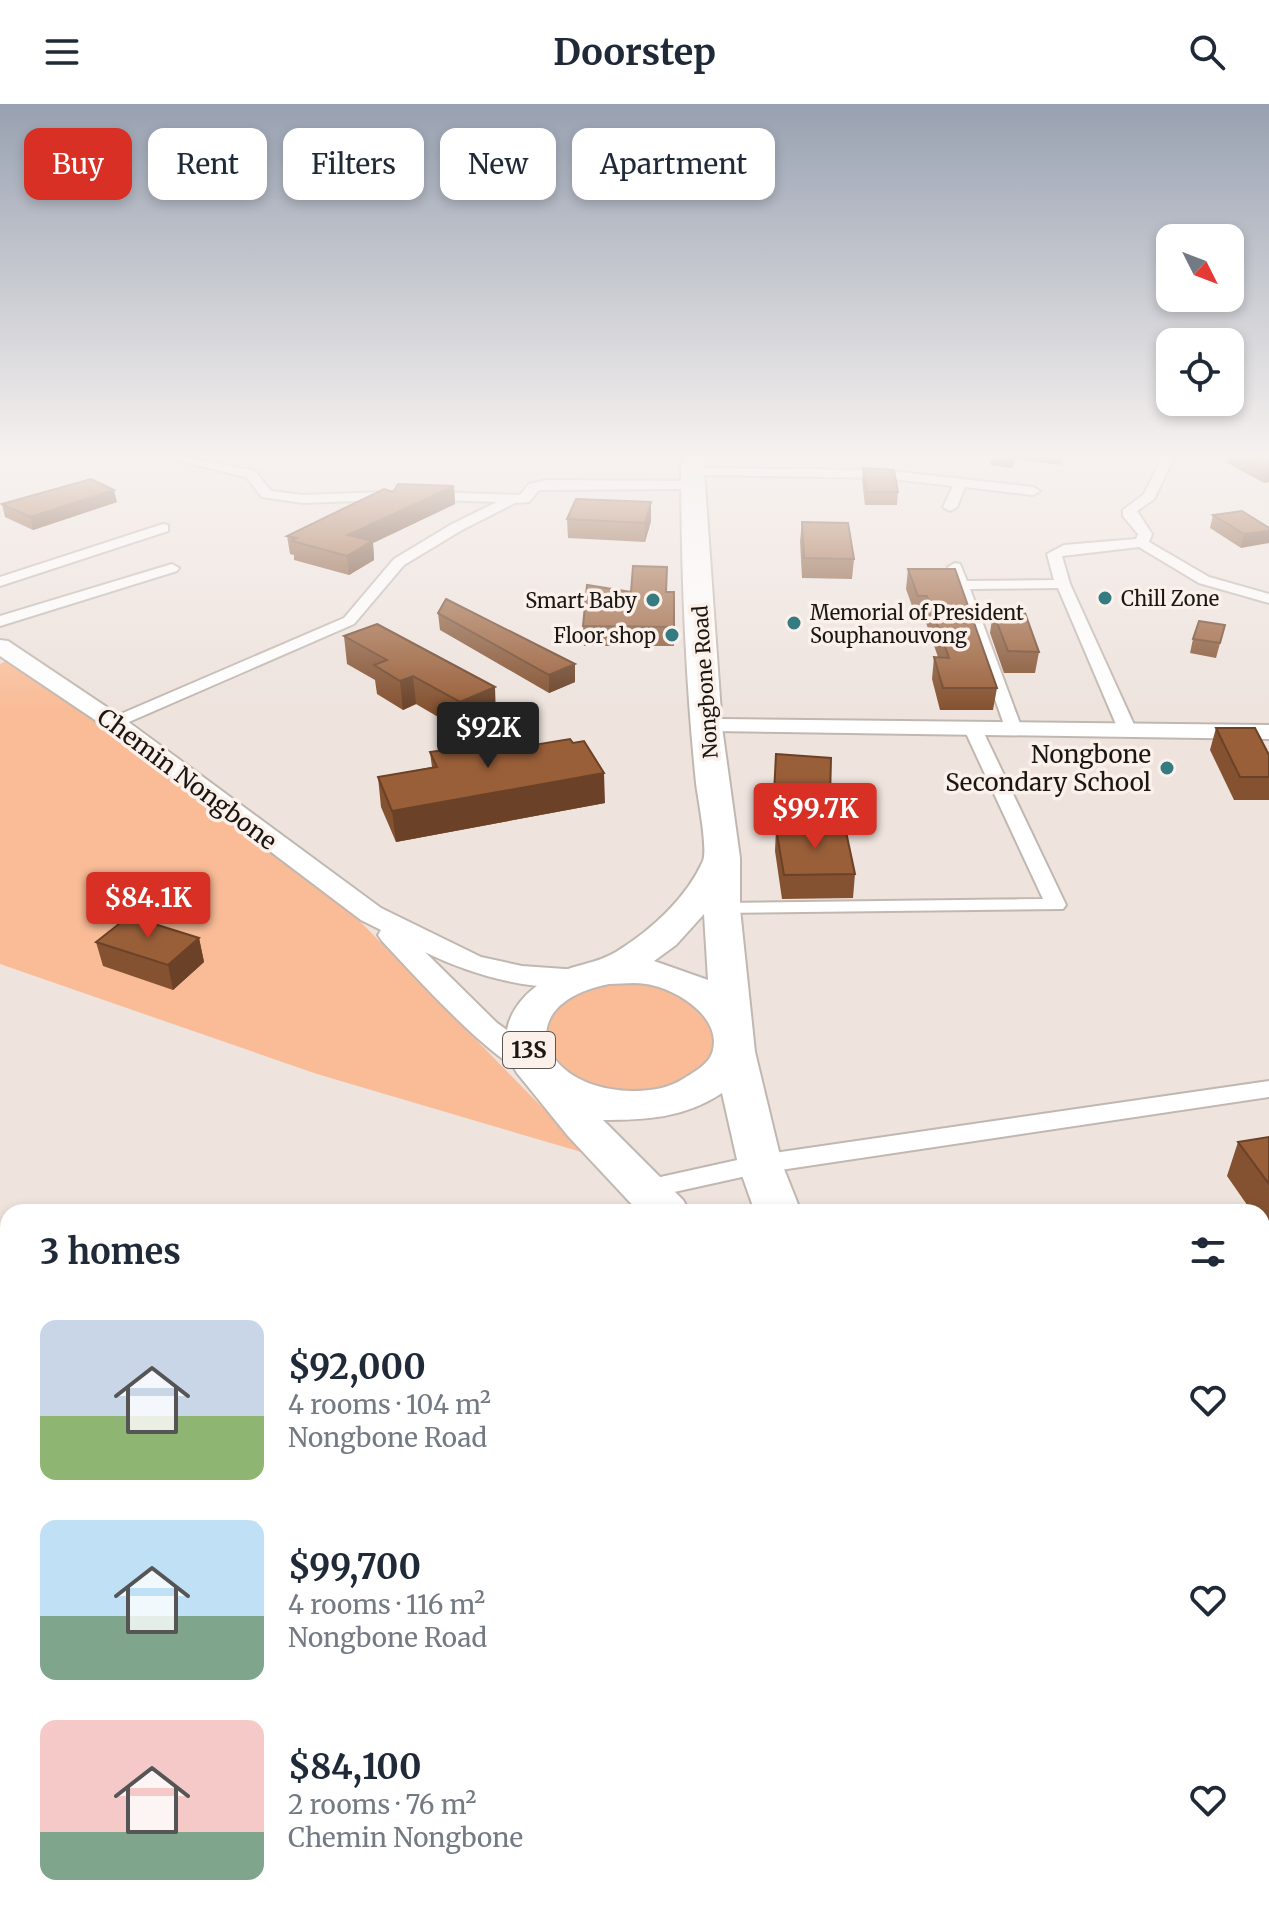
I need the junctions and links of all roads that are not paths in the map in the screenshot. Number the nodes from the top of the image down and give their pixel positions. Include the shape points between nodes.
1 (125, 541) edge
2 (434, 541) edge
3 (700, 541) edge
4 (705, 541) edge
5 (1142, 543) joint
6 (955, 567) edge
7 (172, 568) dead end
8 (0, 582) edge
9 (1063, 584) junction
10 (963, 585) junction
11 (1269, 585) edge
12 (1250, 594) junction
13 (1269, 599) edge
14 (0, 621) edge
15 (3, 653) edge
16 (115, 723) junction
17 (721, 726) junction
18 (973, 729) junction
19 (1013, 729) junction
20 (1127, 729) junction
21 (1269, 732) edge
22 (722, 859) junction
23 (722, 909) junction
24 (371, 914) junction
25 (596, 974) junction
26 (732, 1040) junction
27 (540, 1072) junction
28 (1269, 1089) edge
29 (760, 1164) junction
30 (657, 1201) edge
31 (775, 1204) edge

1 - 8 street
2 - 16 street via 399,562 357,614 337,628
3 - 22 highway, Nongbone Road / 13S via 706,727
4 - 17 highway, Nongbone Road / 13S
5 - 9 street via 1057,551
5 - 12 street via 1194,575
6 - 10 street
7 - 14 street
9 - 10 street
9 - 20 street
10 - 19 street
11 - 12 street
12 - 13 street
15 - 16 street, Chemin Nongbone
16 - 24 street, Chemin Nongbone
17 - 18 street
17 - 22 highway, Nongbone Road / 13S via 733,830
18 - 19 street
18 - 23 street via 1056,905
19 - 20 street
20 - 21 street
22 - 23 highway, Nongbone Road / 13S
22 - 25 highway, Nongbone Road / 13S via 683,920 651,947
23 - 26 highway, Nongbone Road / 13S
24 - 25 street via 472,964 522,975
24 - 27 street via 486,1030
25 - 26 highway, Nongbone Road / 13S via 651,972 693,987 716,1004
25 - 27 highway, Nongbone Road / 13S via 550,993 531,1013 525,1030
26 - 27 highway, 13S via 717,1077 689,1095 650,1106 602,1105 572,1095
26 - 29 highway, Nongbone Road / 13S
27 - 30 highway, 13S
28 - 29 street
29 - 30 street
29 - 31 highway, Nongbone Road / 13S

